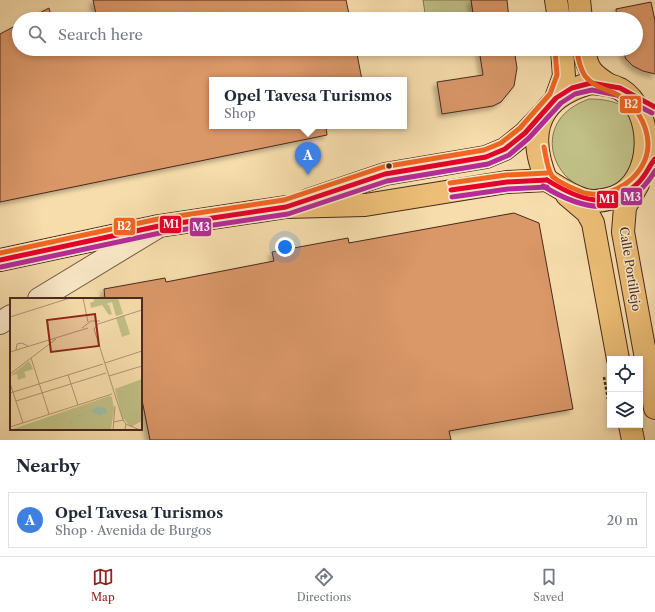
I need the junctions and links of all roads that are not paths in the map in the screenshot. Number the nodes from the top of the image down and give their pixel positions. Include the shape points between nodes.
1 (556, 0) edge
2 (579, 0) edge
3 (558, 12) edge
4 (580, 12) edge
5 (563, 56) edge
6 (585, 56) edge
7 (619, 89) junction
8 (550, 105) junction
9 (655, 107) edge
10 (648, 169) edge
11 (555, 186) junction
12 (286, 207) junction
13 (159, 226) junction
14 (0, 260) edge
15 (41, 298) edge
16 (10, 317) edge
17 (0, 323) edge
18 (617, 356) edge
19 (655, 408) edge
20 (631, 428) edge
21 (633, 440) edge

1 - 3 main road
2 - 4 main road
5 - 8 main road via 564,76
6 - 7 main road via 591,71
7 - 8 main road via 591,84 572,88
7 - 9 main road
7 - 10 main road via 643,108 652,126 655,146
8 - 11 main road via 538,130 537,148
8 - 12 main road via 525,133 506,149 486,157 385,174
10 - 11 main road via 624,194 605,200 586,200
10 - 19 main road, Calle Portillejo via 624,207 623,232
11 - 12 main road via 507,182 365,205
11 - 18 main road via 587,212 593,223
12 - 13 main road
13 - 14 main road
13 - 15 street
16 - 17 street
20 - 21 main road

